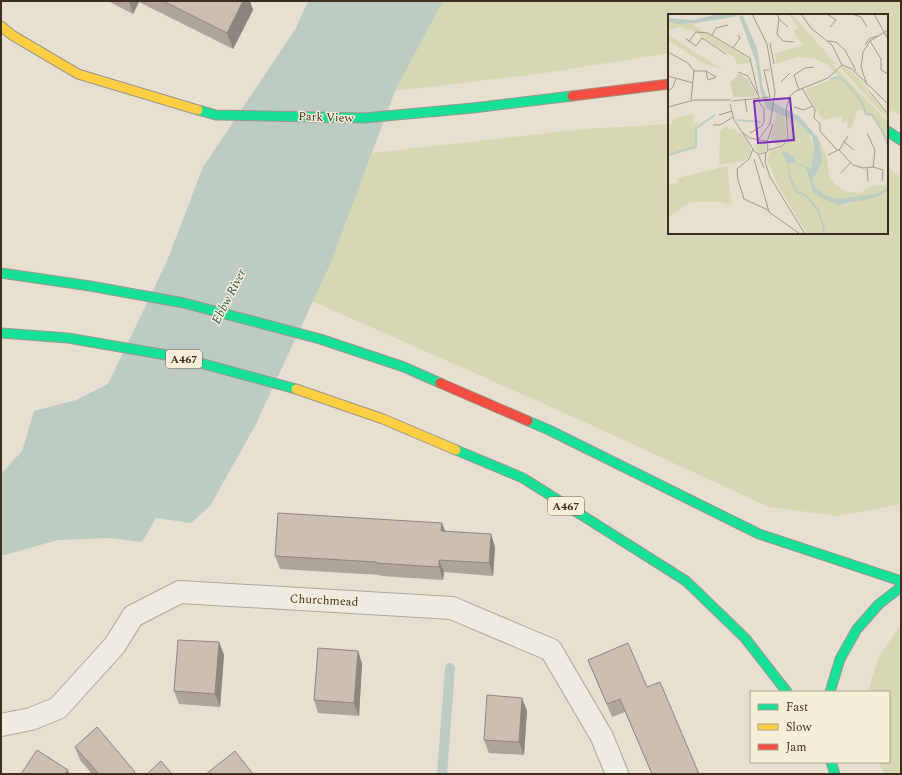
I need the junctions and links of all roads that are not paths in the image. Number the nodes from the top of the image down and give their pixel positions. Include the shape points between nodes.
1 (1, 26) edge
2 (668, 84) edge
3 (888, 132) edge
4 (901, 140) edge
5 (1, 273) edge
6 (1, 333) edge
7 (901, 581) edge
8 (901, 587) edge
9 (786, 691) edge
10 (830, 691) edge
11 (1, 725) edge
12 (831, 763) edge
13 (617, 774) edge
14 (835, 774) edge

1 - 2 main road, Park View via 78,74 216,115 364,118 473,108
3 - 4 main road
5 - 7 main road via 184,303 320,339 404,367 549,430 759,534
6 - 9 main road, A467 via 68,338 178,357 299,390 383,419 523,478 686,581 745,638
8 - 10 main road via 879,604 857,629 840,659
11 - 13 street, Churchmead via 31,719 58,708 115,645 133,616 180,592 452,608 551,650 602,737
12 - 14 main road

